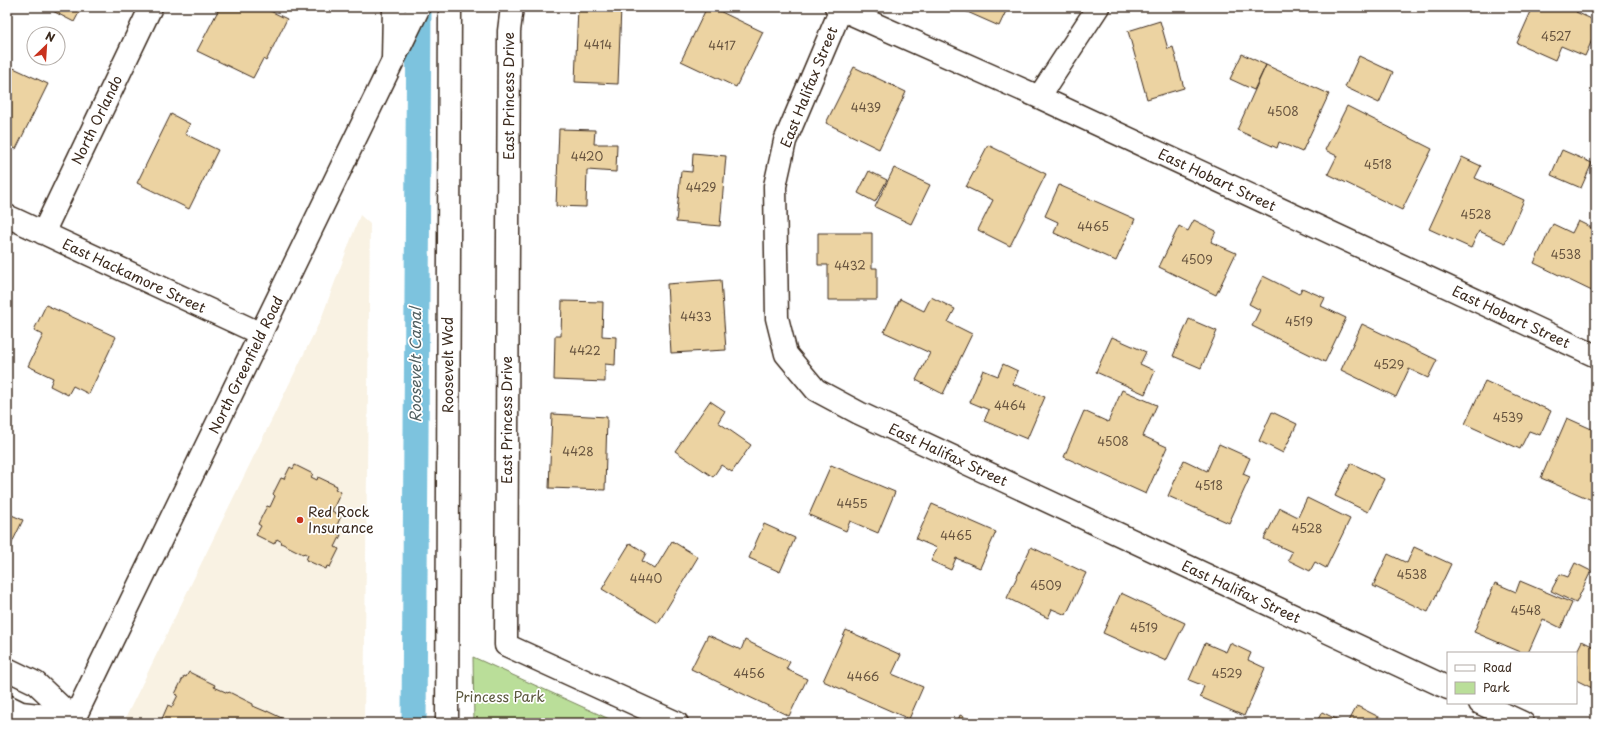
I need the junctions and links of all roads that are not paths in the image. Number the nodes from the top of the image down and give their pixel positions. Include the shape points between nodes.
1 (151, 7) edge
2 (394, 7) edge
3 (418, 7) edge
4 (450, 7) edge
5 (512, 7) edge
6 (1098, 7) edge
7 (839, 8) edge
8 (396, 53) junction
9 (1039, 97) junction
10 (7, 216) edge
11 (43, 233) junction
12 (261, 334) junction
13 (1596, 356) edge
14 (7, 669) edge
15 (1447, 688) edge
16 (1482, 704) edge
17 (7, 706) edge
18 (73, 721) edge
19 (447, 723) edge
20 (677, 723) edge
21 (1523, 723) edge

1 - 11 street, North Orlando
2 - 8 street
3 - 8 street, North Greenfield Road
4 - 19 street, Roosevelt Wcd
5 - 20 street, East Princess Drive via 509,31 506,645
6 - 9 street
7 - 9 street, East Hobart Street
7 - 15 street, East Halifax Street via 785,141 775,186 777,318 786,354 816,390 866,417
8 - 12 street, North Greenfield Road
9 - 13 street, East Hobart Street
10 - 11 street, East Hackamore Street
11 - 12 street, East Hackamore Street
12 - 18 street, North Greenfield Road
14 - 18 street via 36,683
16 - 21 street
17 - 18 street via 21,713

